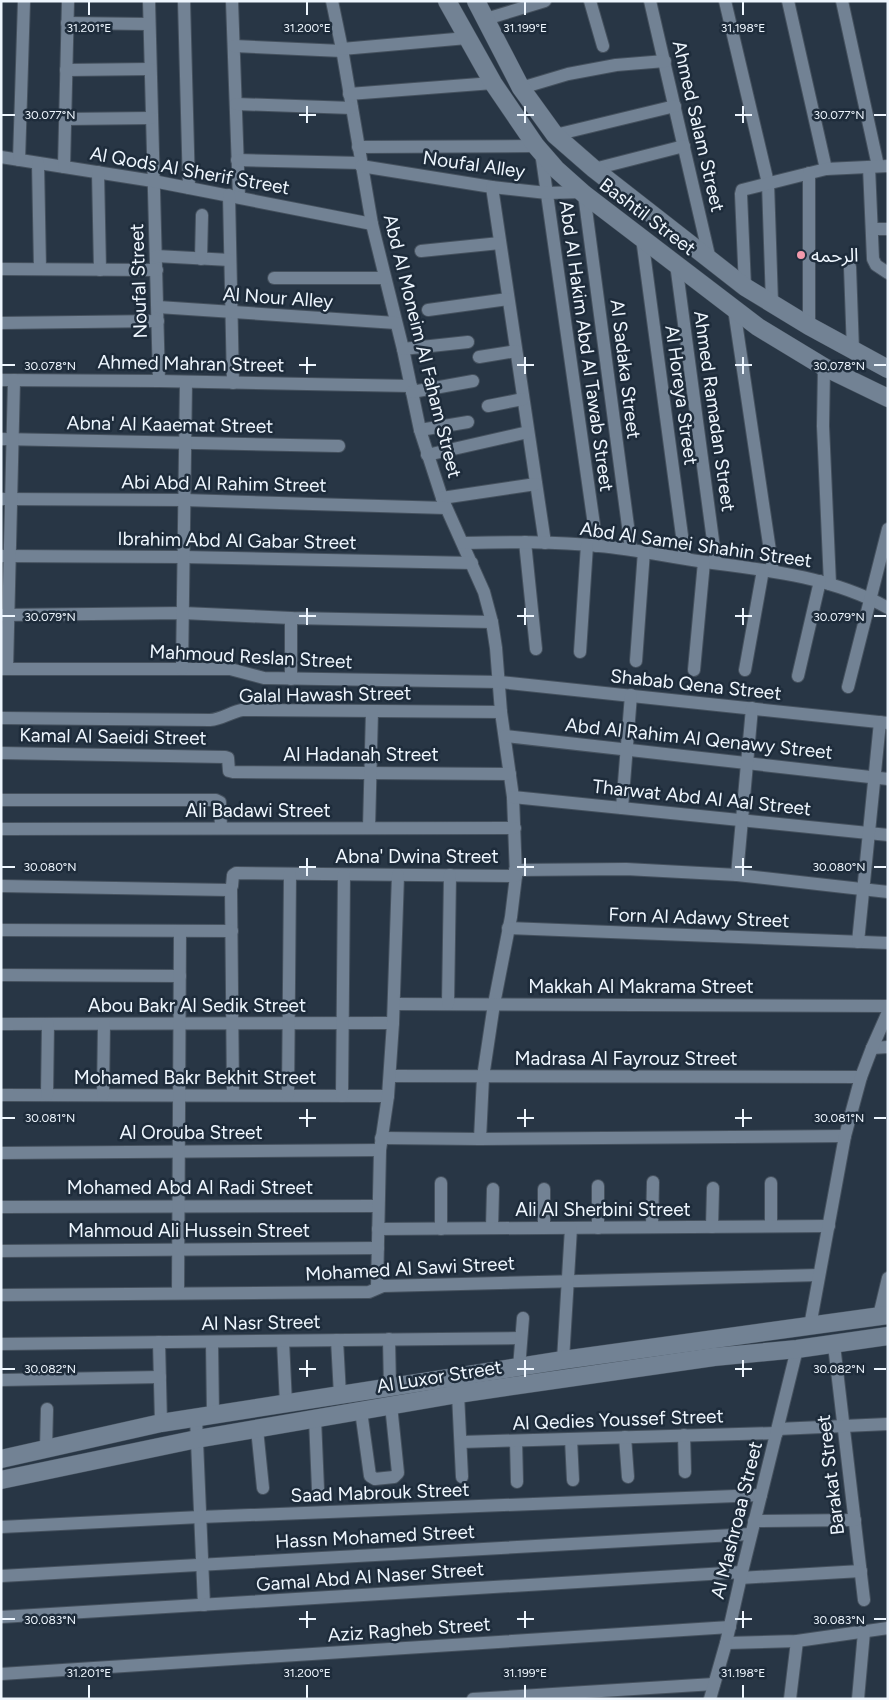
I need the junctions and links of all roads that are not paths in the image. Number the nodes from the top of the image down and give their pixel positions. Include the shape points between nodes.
1 (24, 1) edge
2 (68, 1) edge
3 (149, 1) edge
4 (184, 1) edge
5 (232, 1) edge
6 (332, 1) edge
7 (447, 1) edge
8 (476, 1) edge
9 (545, 1) edge
10 (590, 1) edge
11 (650, 1) edge
12 (725, 1) edge
13 (788, 1) edge
14 (842, 1) edge
15 (486, 19) junction
16 (67, 23) junction
17 (149, 24) junction
18 (467, 38) junction
19 (234, 46) junction
20 (604, 46) dead end
21 (342, 50) junction
22 (664, 61) junction
23 (150, 69) junction
24 (66, 70) junction
25 (493, 83) junction
26 (522, 88) junction
27 (349, 94) junction
28 (236, 104) junction
29 (675, 106) junction
30 (352, 108) junction
31 (151, 118) junction
32 (65, 119) junction
33 (555, 134) junction
34 (684, 146) junction
35 (358, 147) junction
36 (538, 149) junction
37 (1, 157) edge
38 (19, 160) junction
39 (237, 160) junction
40 (38, 163) junction
41 (361, 165) junction
42 (878, 166) edge
43 (64, 167) junction
44 (594, 169) junction
45 (826, 169) junction
46 (98, 172) junction
47 (809, 173) junction
48 (153, 181) junction
49 (768, 184) junction
50 (189, 188) junction
51 (492, 188) junction
52 (547, 193) junction
53 (583, 193) junction
54 (234, 196) junction
55 (202, 215) dead end
56 (372, 224) junction
57 (872, 229) junction
58 (888, 229) edge
59 (642, 238) junction
60 (500, 243) junction
61 (420, 251) dead end
62 (156, 256) junction
63 (201, 259) junction
64 (230, 260) junction
65 (710, 260) junction
66 (676, 264) junction
67 (850, 267) dead end
68 (1, 269) edge
69 (40, 270) junction
70 (100, 270) junction
71 (157, 270) junction
72 (888, 272) edge
73 (274, 278) dead end
74 (384, 278) junction
75 (746, 287) junction
76 (508, 299) junction
77 (772, 303) junction
78 (158, 307) junction
79 (734, 309) junction
80 (428, 310) dead end
81 (231, 312) junction
82 (158, 321) junction
83 (1, 322) edge
84 (396, 323) junction
85 (809, 326) junction
86 (468, 342) dead end
87 (403, 350) junction
88 (853, 351) junction
89 (516, 352) junction
90 (479, 357) dead end
91 (824, 367) junction
92 (888, 369) edge
93 (8, 380) edge
94 (159, 381) junction
95 (473, 381) dead end
96 (186, 382) junction
97 (233, 383) junction
98 (411, 389) junction
99 (888, 398) edge
100 (523, 399) junction
101 (488, 406) dead end
102 (468, 422) dead end
103 (420, 430) junction
104 (528, 432) junction
105 (7, 439) edge
106 (185, 443) junction
107 (338, 446) dead end
108 (427, 454) junction
109 (536, 484) junction
110 (6, 498) edge
111 (184, 500) junction
112 (444, 503) junction
113 (888, 529) edge
114 (525, 542) junction
115 (546, 542) junction
116 (463, 543) junction
117 (592, 545) junction
118 (631, 549) junction
119 (644, 551) junction
120 (5, 556) edge
121 (184, 557) junction
122 (685, 558) junction
123 (710, 562) junction
124 (472, 563) junction
125 (768, 570) junction
126 (825, 582) junction
127 (871, 598) junction
128 (888, 608) edge
129 (183, 613) junction
130 (5, 615) edge
131 (291, 618) junction
132 (492, 622) junction
133 (536, 649) dead end
134 (580, 652) dead end
135 (636, 661) dead end
136 (4, 669) edge
137 (182, 669) junction
138 (694, 670) dead end
139 (745, 670) dead end
140 (798, 676) dead end
141 (291, 679) junction
142 (500, 682) junction
143 (848, 687) dead end
144 (631, 696) junction
145 (752, 708) junction
146 (372, 711) junction
147 (501, 712) junction
148 (1, 718) edge
149 (884, 722) edge
150 (505, 736) junction
151 (627, 749) junction
152 (1, 753) edge
153 (225, 757) joint
154 (747, 763) junction
155 (371, 773) junction
156 (510, 774) junction
157 (874, 777) junction
158 (888, 778) edge
159 (513, 797) junction
160 (1, 800) edge
161 (622, 808) junction
162 (742, 820) junction
163 (221, 828) junction
164 (370, 828) junction
165 (515, 828) junction
166 (1, 829) edge
167 (869, 833) junction
168 (888, 835) edge
169 (516, 873) junction
170 (290, 874) junction
171 (344, 874) junction
172 (398, 875) junction
173 (450, 875) junction
174 (737, 875) junction
175 (1, 886) edge
176 (232, 889) junction
177 (863, 889) junction
178 (888, 892) edge
179 (508, 928) junction
180 (1, 930) edge
181 (180, 931) junction
182 (232, 931) junction
183 (858, 942) junction
184 (888, 943) edge
185 (1, 976) edge
186 (180, 976) junction
187 (394, 1004) junction
188 (448, 1004) junction
189 (494, 1004) junction
190 (888, 1006) edge
191 (888, 1012) edge
192 (1, 1024) edge
193 (48, 1024) junction
194 (104, 1024) junction
195 (179, 1024) junction
196 (233, 1024) junction
197 (289, 1024) junction
198 (343, 1024) junction
199 (394, 1024) junction
200 (872, 1048) junction
201 (888, 1048) edge
202 (390, 1076) junction
203 (483, 1077) junction
204 (862, 1077) junction
205 (1, 1095) edge
206 (47, 1095) junction
207 (103, 1095) junction
208 (179, 1096) junction
209 (233, 1096) junction
210 (288, 1096) junction
211 (342, 1096) junction
212 (388, 1096) junction
213 (845, 1136) junction
214 (480, 1139) junction
215 (381, 1144) junction
216 (179, 1151) junction
217 (1, 1152) edge
218 (653, 1182) dead end
219 (441, 1183) dead end
220 (771, 1183) dead end
221 (598, 1186) dead end
222 (713, 1188) dead end
223 (493, 1189) dead end
224 (544, 1189) dead end
225 (178, 1206) junction
226 (378, 1206) junction
227 (1, 1207) edge
228 (771, 1226) junction
229 (828, 1226) junction
230 (652, 1227) junction
231 (712, 1227) junction
232 (492, 1228) junction
233 (544, 1228) junction
234 (570, 1228) junction
235 (598, 1228) junction
236 (378, 1229) junction
237 (441, 1229) junction
238 (378, 1248) junction
239 (178, 1249) junction
240 (1, 1251) edge
241 (819, 1275) junction
242 (888, 1278) edge
243 (567, 1281) junction
244 (377, 1288) junction
245 (178, 1293) junction
246 (1, 1295) edge
247 (883, 1315) edge
248 (523, 1318) dead end
249 (810, 1326) junction
250 (888, 1336) edge
251 (521, 1338) junction
252 (389, 1339) junction
253 (337, 1340) junction
254 (283, 1341) junction
255 (159, 1342) junction
256 (212, 1342) junction
257 (1, 1344) edge
258 (834, 1345) junction
259 (797, 1350) junction
260 (563, 1360) junction
261 (519, 1368) junction
262 (160, 1376) junction
263 (1, 1380) edge
264 (458, 1394) junction
265 (340, 1395) junction
266 (391, 1396) junction
267 (286, 1404) junction
268 (46, 1409) dead end
269 (361, 1411) junction
270 (213, 1415) junction
271 (196, 1418) junction
272 (315, 1419) junction
273 (161, 1423) junction
274 (888, 1424) edge
275 (843, 1426) junction
276 (257, 1429) junction
277 (777, 1431) junction
278 (684, 1436) junction
279 (625, 1438) junction
280 (197, 1439) junction
281 (571, 1439) junction
282 (516, 1441) junction
283 (461, 1442) junction
284 (46, 1448) junction
285 (1, 1459) edge
286 (685, 1472) dead end
287 (462, 1477) dead end
288 (628, 1477) dead end
289 (1, 1480) edge
290 (573, 1480) dead end
291 (517, 1482) dead end
292 (263, 1488) dead end
293 (318, 1489) dead end
294 (761, 1495) junction
295 (200, 1518) junction
296 (855, 1520) junction
297 (1, 1527) edge
298 (753, 1528) junction
299 (202, 1565) junction
300 (861, 1571) junction
301 (741, 1575) junction
302 (1, 1576) edge
303 (864, 1600) dead end
304 (204, 1605) junction
305 (1, 1617) edge
306 (730, 1626) junction
307 (888, 1628) edge
308 (864, 1632) junction
309 (797, 1641) junction
310 (726, 1643) junction
311 (1, 1674) edge
312 (714, 1684) junction
313 (473, 1699) edge
314 (710, 1699) edge
315 (790, 1699) edge
316 (858, 1699) edge

1 - 38 street
2 - 16 street
3 - 17 street, Noufal Street
4 - 50 street
5 - 19 street
6 - 21 street, Abd Al Moneim Al Faham Street
7 - 18 street, Bashtil Street
8 - 15 street, Bashtil Street
9 - 15 street
10 - 20 street
11 - 22 street, Ahmed Salam Street
12 - 49 street
13 - 45 street
14 - 42 street
15 - 26 street, Bashtil Street
16 - 17 street
16 - 24 street
17 - 23 street, Noufal Street
18 - 21 street
18 - 25 street, Bashtil Street
19 - 21 street
19 - 28 street
21 - 27 street, Abd Al Moneim Al Faham Street
22 - 26 street via 568,74
22 - 29 street, Ahmed Salam Street
23 - 24 street
23 - 31 street, Noufal Street
24 - 32 street
25 - 27 street
25 - 36 street, Bashtil Street
26 - 33 street, Bashtil Street
27 - 30 street, Abd Al Moneim Al Faham Street
28 - 30 street
28 - 39 street
29 - 33 street
29 - 34 street, Ahmed Salam Street
30 - 35 street, Abd Al Moneim Al Faham Street
31 - 32 street
31 - 48 street, Noufal Street
32 - 43 street
33 - 44 street, Bashtil Street
34 - 44 street
34 - 65 street, Ahmed Salam Street
35 - 36 street
35 - 41 street, Abd Al Moneim Al Faham Street
36 - 52 street, Abd Al Hakim Abd Al Tawab Street
36 - 53 street, Bashtil Street
37 - 38 street, Al Qods Al Sherif Street
38 - 40 street, Al Qods Al Sherif Street
39 - 41 street, Noufal Alley
39 - 54 street
40 - 43 street, Al Qods Al Sherif Street
40 - 69 street
41 - 51 street, Noufal Alley
41 - 56 street, Abd Al Moneim Al Faham Street
42 - 45 street
42 - 57 street
43 - 46 street, Al Qods Al Sherif Street
44 - 65 street, Bashtil Street
45 - 47 street
46 - 48 street, Al Qods Al Sherif Street
46 - 70 street
47 - 49 street
47 - 85 street
48 - 50 street, Al Qods Al Sherif Street
48 - 62 street, Noufal Street
49 - 75 street via 741,192
49 - 77 street
50 - 54 street, Al Qods Al Sherif Street
51 - 52 street, Noufal Alley
51 - 60 street
52 - 53 street, Noufal Alley
52 - 117 street, Abd Al Hakim Abd Al Tawab Street
53 - 59 street, Bashtil Street
53 - 118 street, Al Sadaka Street
54 - 56 street, Al Qods Al Sherif Street
54 - 64 street
55 - 63 street
56 - 74 street, Abd Al Moneim Al Faham Street
57 - 58 street
57 - 72 street via 873,259 876,265
59 - 66 street, Bashtil Street
59 - 122 street, Al Horeya Street
60 - 61 street
60 - 76 street
62 - 63 street
62 - 71 street, Noufal Street
63 - 64 street
64 - 81 street
65 - 75 street, Bashtil Street
66 - 79 street, Bashtil Street
66 - 123 street, Ahmed Ramadan Street
67 - 88 street
68 - 69 street
69 - 70 street
70 - 71 street
71 - 78 street, Noufal Street
73 - 74 street
74 - 84 street, Abd Al Moneim Al Faham Street
75 - 77 street, Bashtil Street
76 - 80 street
76 - 89 street
77 - 85 street, Bashtil Street
78 - 81 street, Al Nour Alley
78 - 82 street, Noufal Street
79 - 91 street, Bashtil Street
79 - 125 street
81 - 84 street, Al Nour Alley
81 - 97 street
82 - 83 street
82 - 94 street, Noufal Street
84 - 87 street, Abd Al Moneim Al Faham Street
85 - 88 street, Bashtil Street
86 - 87 street
87 - 98 street, Abd Al Moneim Al Faham Street
88 - 92 street, Bashtil Street
89 - 90 street
89 - 100 street
91 - 99 street, Bashtil Street
91 - 126 street
93 - 94 street, Ahmed Mahran Street
93 - 105 street
94 - 96 street, Ahmed Mahran Street
95 - 98 street, Ahmed Mahran Street
96 - 97 street, Ahmed Mahran Street
96 - 106 street
97 - 98 street, Ahmed Mahran Street
98 - 103 street, Abd Al Moneim Al Faham Street
100 - 101 street
100 - 104 street
102 - 103 street
103 - 108 street, Abd Al Moneim Al Faham Street
104 - 108 street
104 - 109 street
105 - 106 street, Abna' Al Kaaemat Street
105 - 110 street
106 - 107 street, Abna' Al Kaaemat Street
106 - 111 street
108 - 112 street, Abd Al Moneim Al Faham Street
109 - 112 street, Abi Abd Al Rahim Street
109 - 115 street
110 - 111 street, Abi Abd Al Rahim Street
110 - 120 street
111 - 112 street, Abi Abd Al Rahim Street
111 - 121 street
112 - 116 street, Abd Al Moneim Al Faham Street
113 - 127 street
114 - 115 street, Abd Al Samei Shahin Street
114 - 116 street, Abd Al Samei Shahin Street
114 - 133 street
115 - 117 street, Abd Al Samei Shahin Street
116 - 124 street, Abd Al Moneim Al Faham Street
117 - 118 street, Abd Al Samei Shahin Street
117 - 134 street, Abd Al Hakim Abd Al Tawab Street
118 - 119 street, Abd Al Samei Shahin Street
119 - 122 street, Abd Al Samei Shahin Street
119 - 135 street
120 - 121 street, Ibrahim Abd Al Gabar Street
120 - 130 street
121 - 124 street, Ibrahim Abd Al Gabar Street
121 - 129 street
122 - 123 street, Abd Al Samei Shahin Street
123 - 125 street, Abd Al Samei Shahin Street
123 - 138 street, Ahmed Ramadan Street
124 - 132 street, Abd Al Moneim Al Faham Street
125 - 126 street, Abd Al Samei Shahin Street
125 - 139 street
126 - 127 street, Abd Al Samei Shahin Street
126 - 140 street
127 - 128 street, Abd Al Samei Shahin Street
127 - 143 street
129 - 130 street
129 - 131 street
129 - 137 street
130 - 136 street
131 - 132 street
131 - 141 street
132 - 142 street, Abd Al Moneim Al Faham Street
136 - 137 street, Mahmoud Reslan Street
137 - 141 street, Mahmoud Reslan Street via 230,669 255,676
141 - 142 street, Mahmoud Reslan Street
142 - 144 street, Shabab Qena Street
142 - 147 street, Abd Al Moneim Al Faham Street
144 - 145 street, Shabab Qena Street
144 - 151 street
145 - 149 street, Shabab Qena Street
145 - 154 street
146 - 147 street, Galal Hawash Street
146 - 148 street, Galal Hawash Street via 242,710 220,720
146 - 155 street
147 - 150 street, Abd Al Moneim Al Faham Street
149 - 157 street
150 - 151 street, Abd Al Rahim Al Qenawy Street
150 - 156 street, Abd Al Moneim Al Faham Street
151 - 154 street, Abd Al Rahim Al Qenawy Street
151 - 161 street
152 - 153 street, Kamal Al Saeidi Street
153 - 155 street, Al Hadanah Street via 228,758 229,771 233,772
154 - 157 street, Abd Al Rahim Al Qenawy Street
154 - 162 street
155 - 156 street, Al Hadanah Street
155 - 164 street
156 - 159 street, Abd Al Moneim Al Faham Street
157 - 158 street, Abd Al Rahim Al Qenawy Street
157 - 167 street
159 - 161 street, Tharwat Abd Al Aal Street
159 - 165 street, Abd Al Moneim Al Faham Street
160 - 163 street via 216,800 221,806
161 - 162 street, Tharwat Abd Al Aal Street
162 - 167 street, Tharwat Abd Al Aal Street
162 - 174 street
163 - 164 street, Ali Badawi Street
163 - 166 street, Ali Badawi Street
164 - 165 street, Ali Badawi Street
165 - 169 street, Abd Al Moneim Al Faham Street
167 - 168 street, Tharwat Abd Al Aal Street
167 - 177 street
169 - 173 street, Abna' Dwina Street
169 - 174 street, Abna' Dwina Street via 626,869
169 - 179 street, Abd Al Moneim Al Faham Street
170 - 171 street, Abna' Dwina Street
170 - 176 street, Abna' Dwina Street via 236,873 233,874
170 - 197 street
171 - 172 street, Abna' Dwina Street
171 - 198 street
172 - 173 street, Abna' Dwina Street
172 - 187 street
173 - 188 street
174 - 177 street, Abna' Dwina Street
175 - 176 street
176 - 182 street
177 - 178 street, Abna' Dwina Street
177 - 183 street
179 - 183 street, Forn Al Adawy Street
179 - 189 street, Abd Al Moneim Al Faham Street
180 - 181 street
181 - 182 street
181 - 186 street
182 - 196 street
183 - 184 street, Forn Al Adawy Street
185 - 186 street
186 - 195 street
187 - 188 street, Makkah Al Makrama Street
187 - 199 street
188 - 189 street, Makkah Al Makrama Street
189 - 190 street, Makkah Al Makrama Street
189 - 203 street, Abd Al Moneim Al Faham Street
191 - 200 street
192 - 193 street, Abou Bakr Al Sedik Street
193 - 194 street, Abou Bakr Al Sedik Street
193 - 206 street
194 - 195 street, Abou Bakr Al Sedik Street
194 - 207 street
195 - 196 street, Abou Bakr Al Sedik Street
195 - 208 street
196 - 197 street, Abou Bakr Al Sedik Street
196 - 209 street
197 - 198 street, Abou Bakr Al Sedik Street
197 - 210 street
198 - 199 street, Abou Bakr Al Sedik Street
198 - 211 street
199 - 202 street
200 - 201 street
200 - 204 street
202 - 203 street, Madrasa Al Fayrouz Street
202 - 212 street
203 - 204 street, Madrasa Al Fayrouz Street
203 - 214 street, Abd Al Moneim Al Faham Street
204 - 213 street
205 - 206 street, Mohamed Bakr Bekhit Street
206 - 207 street, Mohamed Bakr Bekhit Street
207 - 208 street, Mohamed Bakr Bekhit Street
208 - 209 street, Mohamed Bakr Bekhit Street
208 - 216 street
209 - 210 street, Mohamed Bakr Bekhit Street
210 - 211 street, Mohamed Bakr Bekhit Street
211 - 212 street, Mohamed Bakr Bekhit Street
212 - 215 street
213 - 214 street, Al Orouba Street
213 - 229 street
214 - 215 street, Al Orouba Street
215 - 216 street, Al Orouba Street
215 - 226 street
216 - 217 street, Al Orouba Street
216 - 225 street
218 - 230 street
219 - 237 street
220 - 228 street
221 - 235 street
222 - 231 street
223 - 232 street
224 - 233 street
225 - 226 street, Mohamed Abd Al Radi Street
225 - 227 street, Mohamed Abd Al Radi Street
225 - 239 street
226 - 236 street
228 - 229 street, Ali Al Sherbini Street
228 - 231 street, Ali Al Sherbini Street
229 - 241 street
230 - 231 street, Ali Al Sherbini Street
230 - 235 street, Ali Al Sherbini Street
232 - 233 street, Ali Al Sherbini Street
232 - 237 street, Ali Al Sherbini Street
233 - 234 street, Ali Al Sherbini Street
234 - 235 street, Ali Al Sherbini Street
234 - 243 street
236 - 237 street, Ali Al Sherbini Street
236 - 238 street
238 - 239 street, Mahmoud Ali Hussein Street
238 - 244 street
239 - 240 street, Mahmoud Ali Hussein Street
239 - 245 street
241 - 243 street, Mohamed Al Sawi Street
241 - 249 street
242 - 247 street
243 - 244 street, Mohamed Al Sawi Street
243 - 260 street
244 - 245 street, Mohamed Al Sawi Street via 369,1292
245 - 246 street, Mohamed Al Sawi Street
247 - 249 street, Al Luxor Street
248 - 251 street
249 - 260 street, Al Luxor Street
250 - 258 street, Al Luxor Street
251 - 252 street, Al Nasr Street
251 - 261 street
252 - 253 street, Al Nasr Street
252 - 266 street
253 - 254 street, Al Nasr Street
253 - 265 street
254 - 256 street, Al Nasr Street
254 - 267 street
255 - 256 street, Al Nasr Street
255 - 257 street, Al Nasr Street
255 - 262 street
256 - 270 street
258 - 259 street, Al Luxor Street
258 - 275 street, Barakat Street
259 - 264 street, Al Luxor Street via 714,1357
259 - 277 street, Al Mashroaa Street
260 - 261 street, Al Luxor Street
261 - 266 street, Al Luxor Street
262 - 263 street
262 - 273 street
264 - 266 street, Al Luxor Street
264 - 283 street
265 - 266 street, Al Luxor Street
265 - 267 street, Al Luxor Street
266 - 269 street, Al Luxor Street
266 - 269 street via 398,1473 394,1477 375,1479 370,1476
267 - 270 street, Al Luxor Street
268 - 284 street
269 - 272 street, Al Luxor Street
270 - 271 street, Al Luxor Street
271 - 273 street, Al Luxor Street
271 - 280 street
272 - 276 street, Al Luxor Street
272 - 293 street
273 - 284 street, Al Luxor Street
274 - 275 street, Al Qedies Youssef Street
275 - 277 street, Al Qedies Youssef Street
275 - 296 street, Barakat Street
276 - 280 street, Al Luxor Street
276 - 292 street
277 - 278 street, Al Qedies Youssef Street
277 - 294 street, Al Mashroaa Street
278 - 279 street, Al Qedies Youssef Street
278 - 286 street
279 - 281 street, Al Qedies Youssef Street
279 - 288 street
280 - 289 street, Al Luxor Street
280 - 295 street
281 - 282 street, Al Qedies Youssef Street
281 - 290 street
282 - 283 street, Al Qedies Youssef Street
282 - 291 street
283 - 287 street
284 - 285 street, Al Luxor Street
294 - 295 street, Saad Mabrouk Street
294 - 298 street, Al Mashroaa Street
295 - 297 street, Saad Mabrouk Street
295 - 299 street
296 - 298 street, Hassn Mohamed Street
296 - 300 street, Barakat Street
298 - 299 street, Hassn Mohamed Street
298 - 301 street, Al Mashroaa Street
299 - 302 street, Hassn Mohamed Street
299 - 304 street
300 - 301 street, Gamal Abd Al Naser Street
300 - 303 street, Barakat Street
301 - 304 street, Gamal Abd Al Naser Street
301 - 306 street, Al Mashroaa Street
304 - 305 street, Gamal Abd Al Naser Street
306 - 310 street, Al Mashroaa Street
306 - 311 street, Aziz Ragheb Street
307 - 308 street
308 - 309 street
308 - 316 street
309 - 310 street
309 - 315 street
310 - 312 street, Al Mashroaa Street
312 - 313 street
312 - 314 street, Al Mashroaa Street

